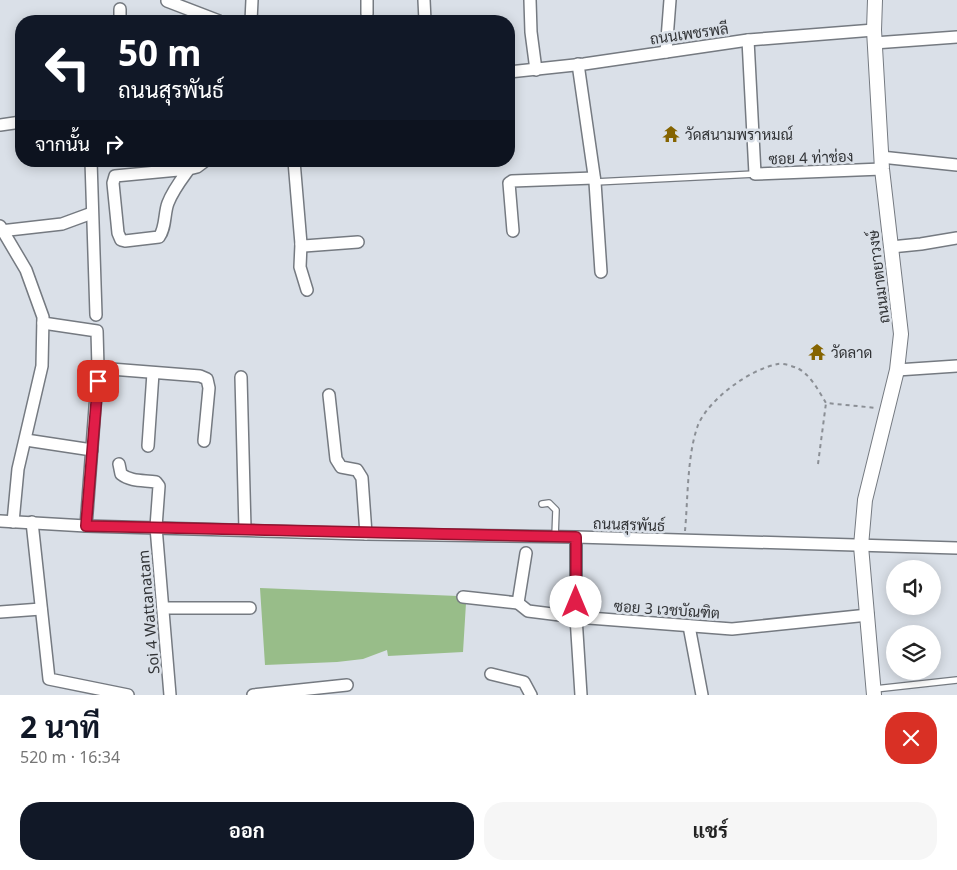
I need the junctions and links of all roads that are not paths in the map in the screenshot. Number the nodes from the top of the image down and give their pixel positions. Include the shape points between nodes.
1 (252, 0) edge
2 (367, 0) edge
3 (424, 0) edge
4 (530, 0) edge
5 (670, 0) edge
6 (876, 0) edge
7 (167, 1) dead end
8 (120, 9) dead end
9 (367, 14) dead end
10 (120, 15) edge
11 (203, 15) edge
12 (251, 15) edge
13 (425, 15) edge
14 (874, 36) junction
15 (957, 38) edge
16 (748, 40) junction
17 (666, 52) junction
18 (578, 64) junction
19 (536, 70) junction
20 (515, 72) edge
21 (15, 123) edge
22 (0, 125) edge
23 (881, 163) junction
24 (957, 165) edge
25 (90, 167) edge
26 (197, 167) edge
27 (295, 167) edge
28 (189, 169) junction
29 (755, 174) junction
30 (595, 180) junction
31 (92, 213) junction
32 (1, 229) edge
33 (513, 231) dead end
34 (957, 238) edge
35 (358, 242) dead end
36 (301, 244) junction
37 (891, 247) junction
38 (601, 272) dead end
39 (308, 290) dead end
40 (96, 315) dead end
41 (43, 323) junction
42 (957, 366) edge
43 (98, 368) junction
44 (897, 370) junction
45 (153, 373) junction
46 (240, 377) dead end
47 (329, 395) dead end
48 (26, 440) junction
49 (204, 441) dead end
50 (148, 446) dead end
51 (92, 450) junction
52 (119, 464) dead end
53 (542, 504) dead end
54 (0, 522) edge
55 (12, 522) junction
56 (32, 522) junction
57 (86, 526) junction
58 (156, 527) junction
59 (245, 529) junction
60 (366, 534) junction
61 (555, 537) junction
62 (576, 537) junction
63 (861, 546) junction
64 (957, 548) edge
65 (526, 553) dead end
66 (463, 597) dead end
67 (518, 602) junction
68 (163, 608) junction
69 (250, 608) dead end
70 (41, 609) junction
71 (0, 612) edge
72 (868, 615) junction
73 (576, 618) junction
74 (689, 626) junction
75 (491, 674) dead end
76 (957, 680) edge
77 (347, 685) dead end
78 (873, 692) edge
79 (128, 695) edge
80 (170, 695) edge
81 (254, 695) edge
82 (531, 695) edge
83 (581, 695) edge
84 (702, 695) edge

1 - 12 street
2 - 9 street
3 - 13 street
4 - 19 street
5 - 17 street
6 - 14 street, ถนนมาตยาวงษ์
7 - 11 street
8 - 10 street
14 - 15 street, ถนนเพชรพลี
14 - 16 street, ถนนเพชรพลี
14 - 23 street, ถนนมาตยาวงษ์
16 - 17 street, ถนนเพชรพลี
16 - 29 street, ซอย 4 ท่าช่อง
17 - 18 street, ถนนเพชรพลี
18 - 19 street, ถนนเพชรพลี
18 - 30 street
19 - 20 street, ถนนเพชรพลี
21 - 22 street
23 - 24 street, ซอย 4 ท่าช่อง
23 - 29 street, ซอย 4 ท่าช่อง
23 - 37 street, ถนนมาตยาวงษ์
25 - 31 street
26 - 28 street
27 - 36 street
28 - 28 street via 115,176 113,183 121,240 160,237 171,196
29 - 30 lane
30 - 33 street via 512,181 509,183
30 - 38 street
31 - 32 street via 62,224
31 - 40 street
32 - 41 street via 26,270
34 - 37 street
35 - 36 street
36 - 39 street via 300,267
37 - 44 street, ถนนมาตยาวงษ์ via 901,334
41 - 43 street via 97,331
41 - 48 street via 42,366
42 - 44 street
43 - 45 street
43 - 51 street
44 - 63 street, ถนนมาตยาวงษ์ via 865,500
45 - 49 street via 200,376 207,380
45 - 50 street
46 - 59 street
47 - 60 street via 336,459 341,467 357,470 362,478
48 - 51 street
48 - 55 street via 18,469
51 - 57 street
52 - 58 street, Soi 4 Wattanatam via 124,477 158,482
53 - 61 lane via 549,504 556,510
54 - 55 street, ถนนสุรพันธ์
55 - 56 street, ถนนสุรพันธ์
56 - 57 street, ถนนสุรพันธ์
56 - 70 street
57 - 58 street, ถนนสุรพันธ์
58 - 59 street, ถนนสุรพันธ์
58 - 68 street, Soi 4 Wattanatam
59 - 60 street, ถนนสุรพันธ์
60 - 61 street, ถนนสุรพันธ์
61 - 62 street, ถนนสุรพันธ์
62 - 63 street, ถนนสุรพันธ์
62 - 73 street
63 - 64 street, ถนนสุรพันธ์
63 - 72 street, ถนนมาตยาวงษ์
65 - 67 street
66 - 67 street
67 - 73 street, ซอย 3 เวชบัณฑิต via 528,611
68 - 69 street
68 - 80 street, Soi 4 Wattanatam
70 - 71 street
70 - 79 street via 49,678
72 - 74 street, ซอย 3 เวชบัณฑิต via 732,630
72 - 78 street, ถนนมาตยาวงษ์
73 - 74 street, ซอย 3 เวชบัณฑิต
73 - 83 street
74 - 84 street
75 - 82 street via 524,682
76 - 78 lane
77 - 81 street

